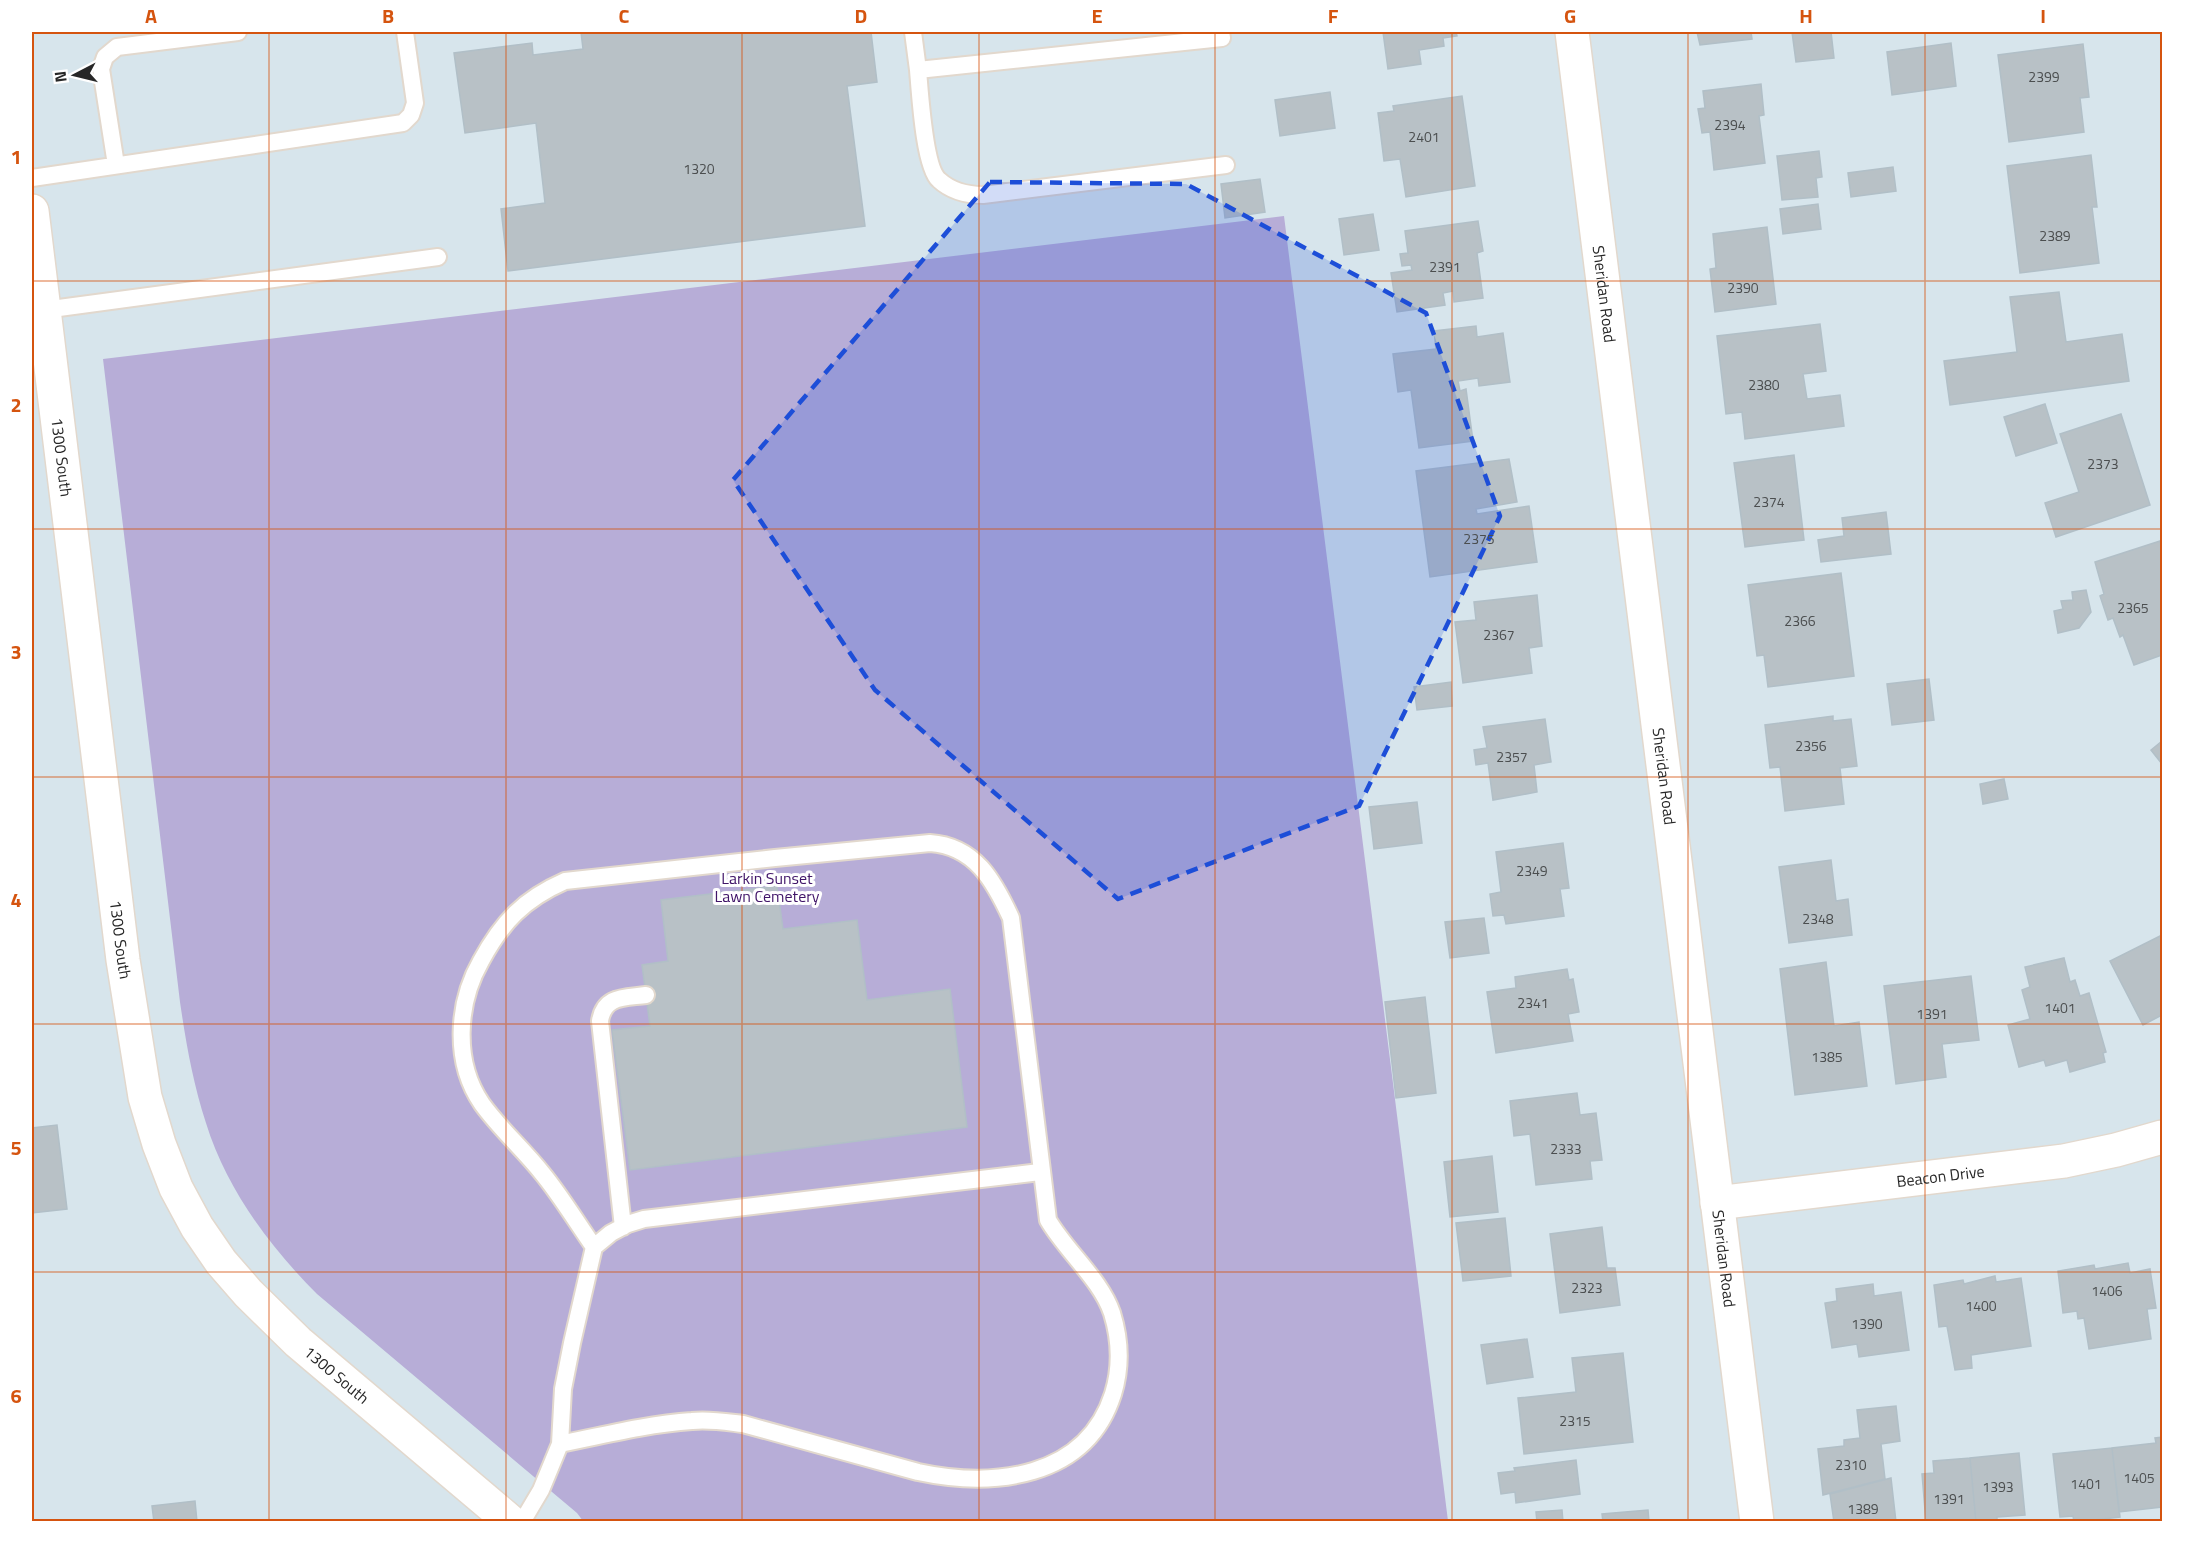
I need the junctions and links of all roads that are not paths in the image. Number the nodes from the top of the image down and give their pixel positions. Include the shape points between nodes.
1 (238, 32) edge
2 (405, 32) edge
3 (913, 32) edge
4 (1221, 32) edge
5 (1572, 32) edge
6 (918, 70) junction
7 (117, 165) junction
8 (1226, 165) dead end
9 (32, 178) edge
10 (32, 211) edge
11 (438, 257) dead end
12 (44, 310) junction
13 (646, 995) dead end
14 (2163, 1137) edge
15 (1040, 1172) junction
16 (1717, 1203) junction
17 (623, 1227) junction
18 (594, 1247) junction
19 (560, 1444) junction
20 (511, 1521) edge
21 (522, 1521) edge
22 (1757, 1521) edge

1 - 7 lane via 117,47 105,57 101,69
2 - 7 lane via 415,103 403,123
3 - 6 lane
4 - 6 lane via 1222,38
5 - 16 street, Sheridan Road
6 - 8 lane via 929,162 938,179 966,195
7 - 9 lane
10 - 12 street, 1300 South
11 - 12 lane
12 - 20 street, 1300 South via 136,1048 145,1097 176,1188 221,1262 271,1317
13 - 17 lane via 610,1001 604,1006 600,1021
14 - 16 street, Beacon Drive via 2064,1161
15 - 17 lane via 644,1219
15 - 18 lane via 1011,918 987,876 959,849 930,843 565,881 524,904 490,944 466,998 462,1051 480,1102 542,1173
15 - 19 lane via 1048,1220 1112,1312 1118,1343 1118,1377 1108,1409 1092,1434 1072,1454 1030,1473 978,1480 918,1472 743,1424 718,1421 693,1420
16 - 22 street, Sheridan Road
17 - 18 lane
18 - 19 lane via 565,1378
19 - 21 lane via 541,1491

